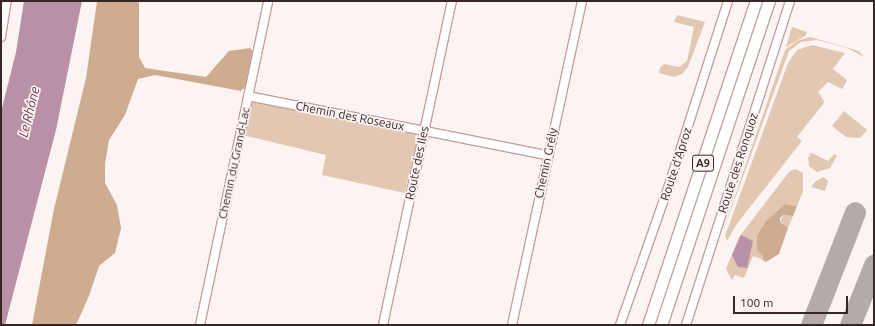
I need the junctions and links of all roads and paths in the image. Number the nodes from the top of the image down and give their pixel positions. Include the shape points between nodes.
1 (7, 1) edge
2 (268, 1) edge
3 (452, 1) edge
4 (582, 1) edge
5 (728, 1) edge
6 (756, 1) edge
7 (769, 1) edge
8 (790, 1) edge
9 (1, 37) edge
10 (248, 96) junction
11 (424, 131) junction
12 (547, 155) junction
13 (200, 325) edge
14 (383, 325) edge
15 (512, 325) edge
16 (620, 325) edge
17 (648, 325) edge
18 (661, 325) edge
19 (686, 325) edge

1 - 9 street
2 - 10 street, Chemin du Grand-Lac
3 - 11 street, Route des Iles
4 - 12 street, Chemin Grély
5 - 16 street, Route d'Aproz
6 - 17 highway, A9
7 - 18 highway, A9
8 - 19 street, Route des Ronquoz
10 - 11 street, Chemin des Roseaux
10 - 13 street, Chemin du Grand-Lac
11 - 12 street, Chemin des Roseaux
11 - 14 street, Route des Iles
12 - 15 street, Chemin Grély

